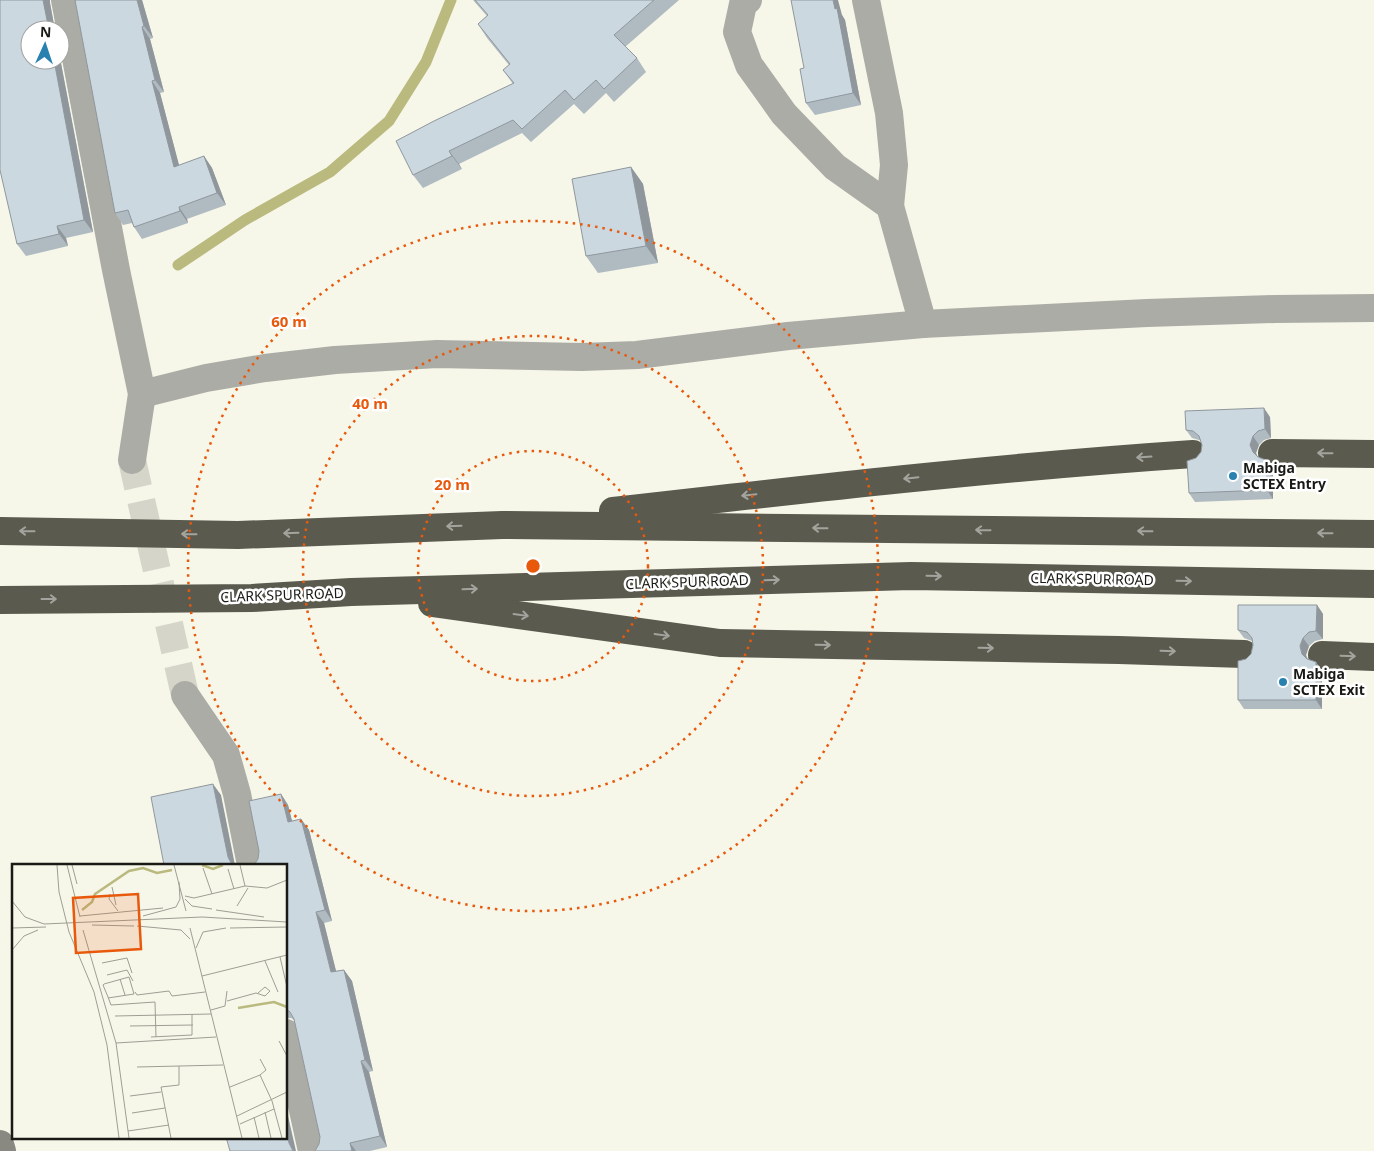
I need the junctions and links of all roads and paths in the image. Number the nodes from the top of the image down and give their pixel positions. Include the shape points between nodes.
1 (65, 0) edge
2 (748, 0) edge
3 (866, 0) edge
4 (890, 206) junction
5 (1374, 308) edge
6 (923, 324) junction
7 (142, 394) junction
8 (1272, 453) dead end
9 (1193, 454) dead end
10 (1374, 454) edge
11 (132, 460) tunnel mouth
12 (502, 524) junction
13 (0, 531) edge
14 (1374, 534) edge
15 (1374, 584) edge
16 (351, 592) junction
17 (0, 600) edge
18 (1244, 654) dead end
19 (1322, 655) dead end
20 (1374, 657) edge
21 (185, 695) tunnel mouth
22 (251, 864) edge
23 (288, 1042) edge
24 (0, 1144) edge
25 (2, 1151) edge
26 (312, 1151) edge

1 - 7 street
2 - 4 street via 743,4 737,32 749,65 784,114 835,167
3 - 4 street via 889,113 894,165
4 - 6 street
5 - 6 street via 1157,313
6 - 7 street via 788,336 637,355 437,354 335,360 206,378
7 - 11 street
10 -> 8 highway
9 -> 12 highway via 959,473
12 -> 13 highway via 238,535
14 -> 12 highway
16 -> 15 highway, CLARK SPUR ROAD via 910,576
17 -> 16 highway, CLARK SPUR ROAD via 252,598
16 -> 18 highway via 720,643
19 -> 20 highway
21 - 22 street via 226,755
23 - 26 street
24 - 25 main road

